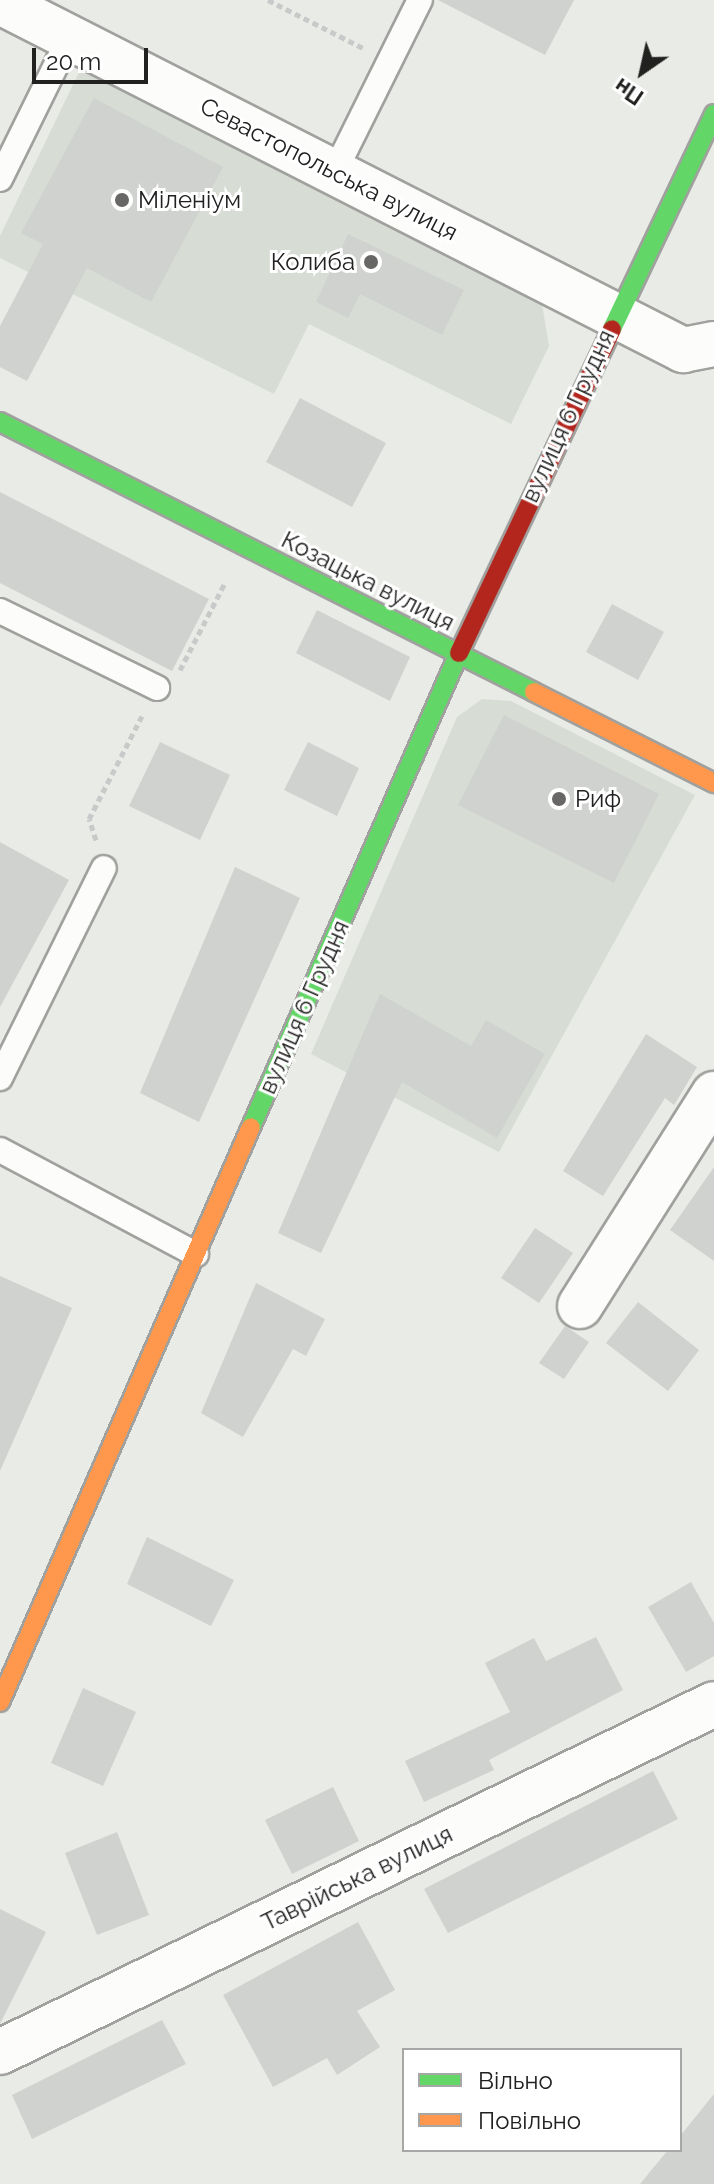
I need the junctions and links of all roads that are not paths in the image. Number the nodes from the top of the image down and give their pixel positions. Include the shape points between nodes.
1 (420, 0) edge
2 (0, 2) edge
3 (70, 37) junction
4 (714, 114) edge
5 (334, 173) junction
6 (0, 179) edge
7 (615, 316) junction
8 (714, 344) edge
9 (0, 422) edge
10 (0, 611) edge
11 (458, 654) junction
12 (157, 688) road end
13 (714, 783) edge
14 (104, 868) road end
15 (0, 1078) edge
16 (714, 1094) edge
17 (0, 1150) edge
18 (196, 1254) junction
19 (580, 1306) dead end
20 (0, 1702) edge
21 (714, 1704) edge
22 (0, 2052) edge

1 - 5 lane
2 - 3 street, Севастопольська вулиця
3 - 5 street, Севастопольська вулиця
3 - 6 lane
4 - 7 street, вулиця 6 Грудня
5 - 7 street, Севастопольська вулиця
7 - 8 street, вулиця 6 Грудня via 683,350
7 - 11 street, вулиця 6 Грудня
9 - 11 street, Козацька вулиця
10 - 12 lane
11 - 13 street, Козацька вулиця
11 - 18 street, вулиця 6 Грудня
14 - 15 lane
16 - 19 street
17 - 18 lane
18 - 20 street, вулиця 6 Грудня
21 - 22 street, Таврійська вулиця

